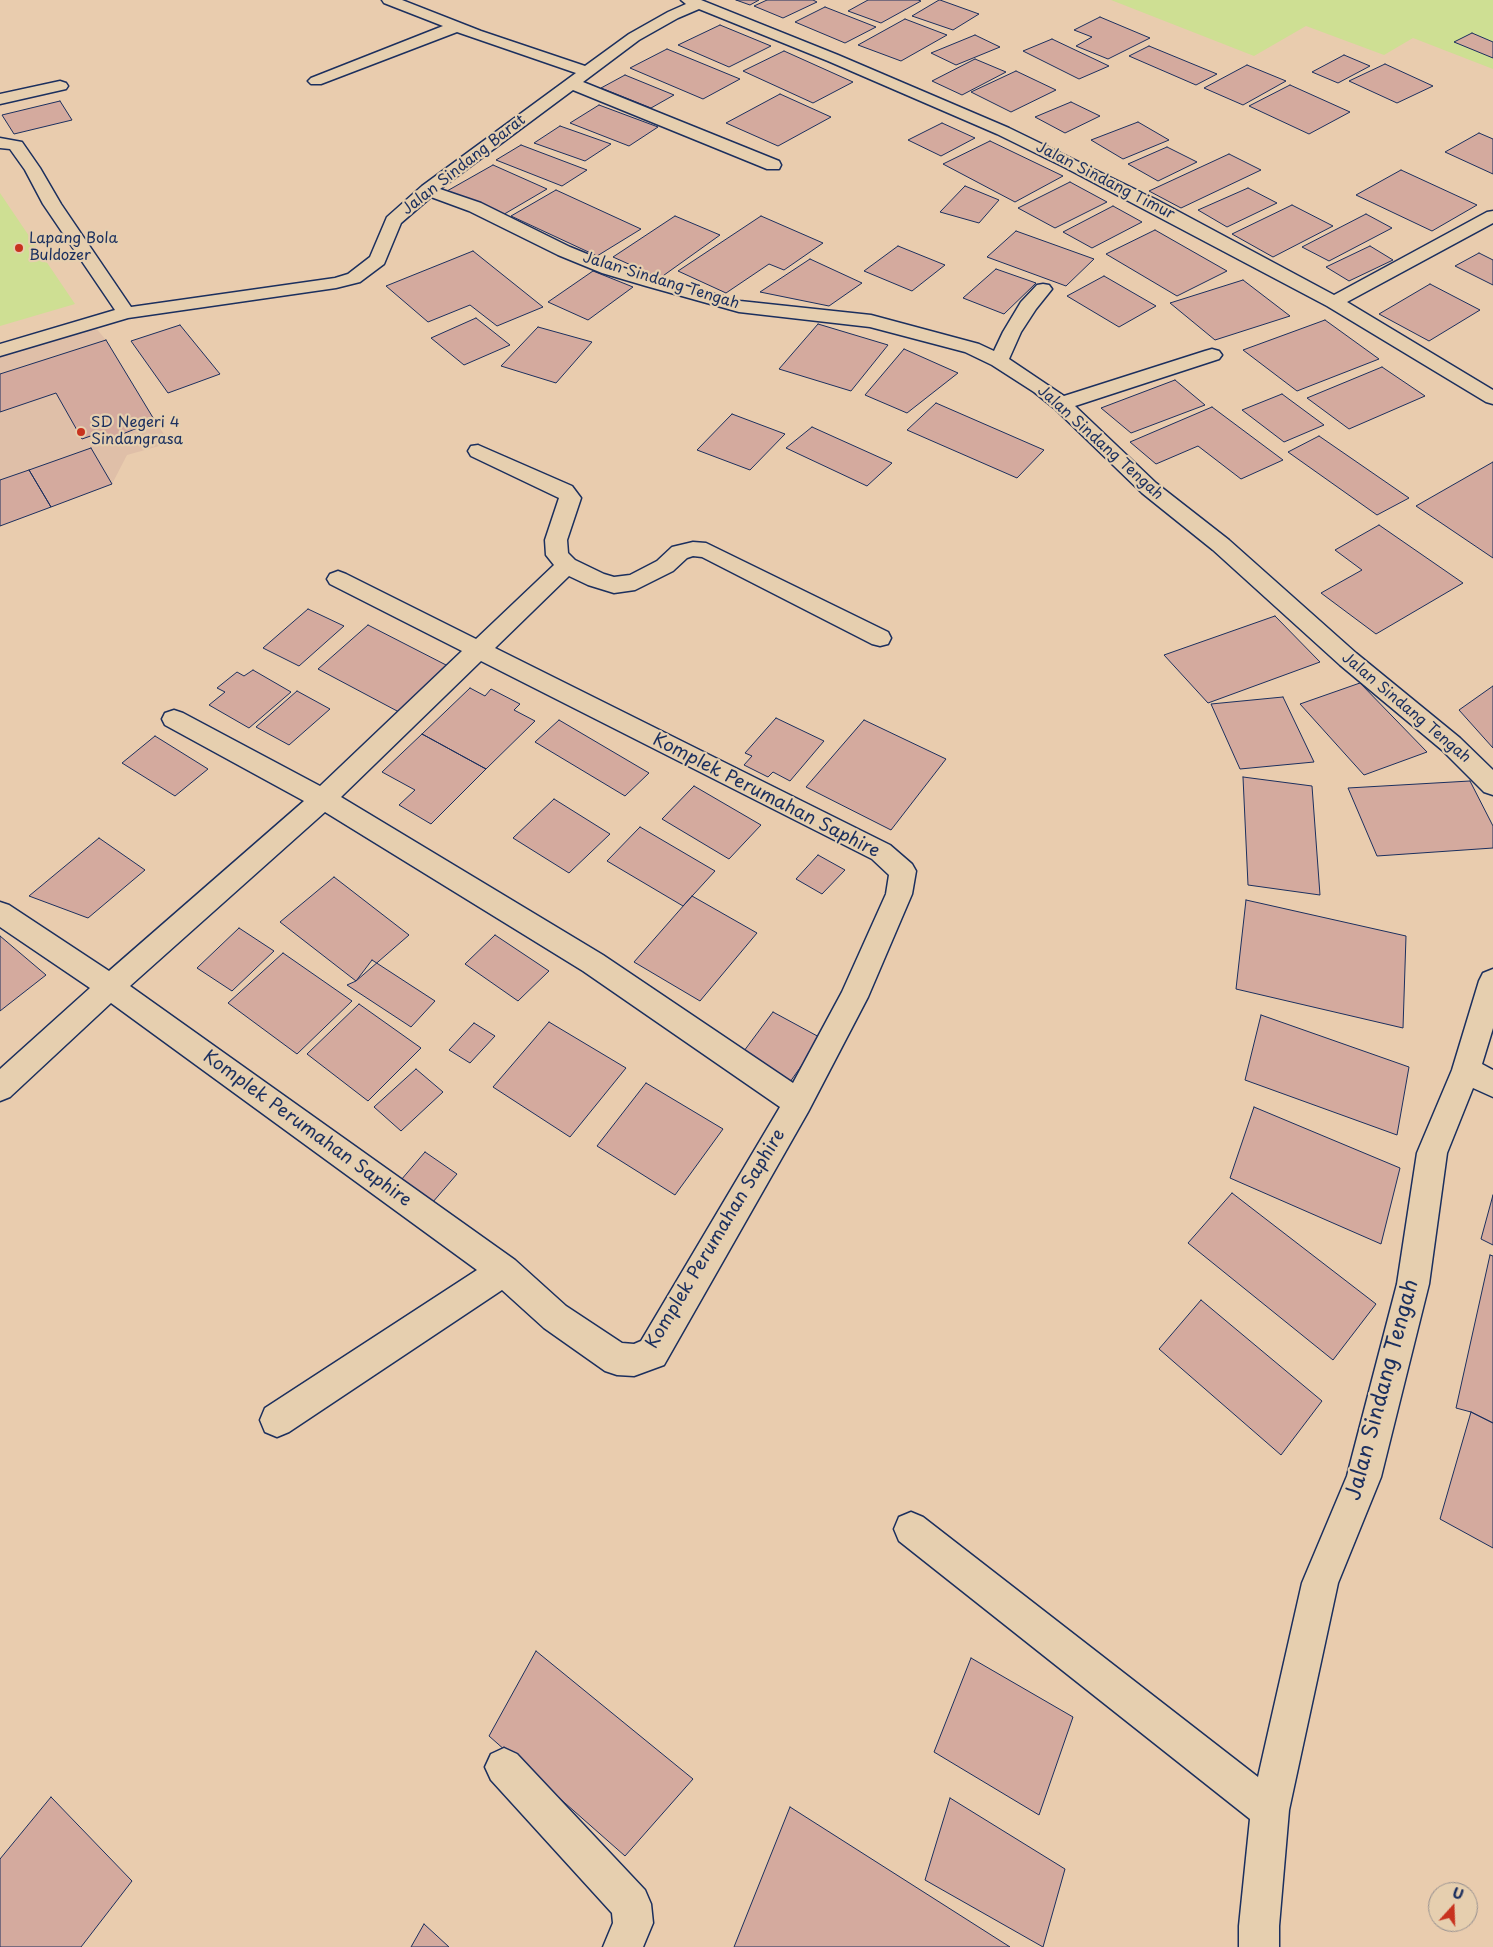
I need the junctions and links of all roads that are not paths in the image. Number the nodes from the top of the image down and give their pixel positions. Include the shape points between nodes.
1 (390, 0) edge
2 (692, 2) edge
3 (458, 26) junction
4 (588, 72) junction
5 (316, 81) dead end
6 (573, 84) junction
7 (60, 86) dead end
8 (0, 99) edge
9 (0, 143) edge
10 (773, 165) dead end
11 (428, 190) junction
12 (1493, 216) edge
13 (1043, 289) dead end
14 (1334, 302) junction
15 (126, 313) junction
16 (0, 350) edge
17 (1212, 355) dead end
18 (999, 361) junction
19 (1493, 398) edge
20 (1061, 404) junction
21 (478, 451) dead end
22 (566, 565) junction
23 (338, 579) dead end
24 (880, 638) dead end
25 (479, 651) junction
26 (174, 719) dead end
27 (1493, 784) edge
28 (323, 799) junction
29 (0, 913) edge
30 (1493, 982) edge
31 (110, 987) junction
32 (1480, 1077) edge
33 (0, 1088) edge
34 (798, 1103) junction
35 (504, 1271) junction
36 (278, 1420) dead end
37 (911, 1528) dead end
38 (504, 1767) dead end
39 (1270, 1810) junction
40 (623, 1947) edge
41 (1260, 1947) edge

1 - 3 street
2 - 4 street, Jalan Sindang Barat via 634,37
2 - 14 street, Jalan Sindang Timur via 1003,131 1151,204
3 - 4 street
3 - 5 street
4 - 6 street, Jalan Sindang Barat
6 - 10 street
6 - 11 street, Jalan Sindang Barat via 534,109
7 - 8 street
9 - 15 street via 16,145
11 - 15 street, Jalan Sindang Barat via 393,221 378,260 354,278
11 - 18 street, Jalan Sindang Tengah via 475,207 564,251 634,277 739,306 871,321 972,348
12 - 14 street
13 - 18 street via 1012,332
14 - 19 street, Jalan Sindang Timur
15 - 16 street, Jalan Sindang Barat
17 - 20 street
18 - 20 street, Jalan Sindang Tengah
20 - 27 street, Jalan Sindang Tengah via 1149,488 1221,545
21 - 22 street via 565,491 570,498 556,540 557,555
22 - 24 street via 614,585 635,582 650,575 680,552 693,548 706,550
22 - 25 street
23 - 25 street, Komplek Perumahan Saphire
25 - 28 street
25 - 34 street, Komplek Perumahan Saphire via 881,852 903,871 899,894 854,997
26 - 28 street
28 - 31 street
28 - 34 street via 593,963
29 - 31 street, Komplek Perumahan Saphire
30 - 32 street, Jalan Sindang Tengah
31 - 33 street
31 - 35 street, Komplek Perumahan Saphire
32 - 39 street, Jalan Sindang Tengah via 1432,1154 1413,1284 1364,1477 1320,1583
34 - 35 street, Komplek Perumahan Saphire via 652,1353 634,1360 617,1359 555,1317
35 - 36 street
37 - 39 street
38 - 40 street via 631,1904 633,1923
39 - 41 street, Jalan Sindang Tengah via 1259,1926

